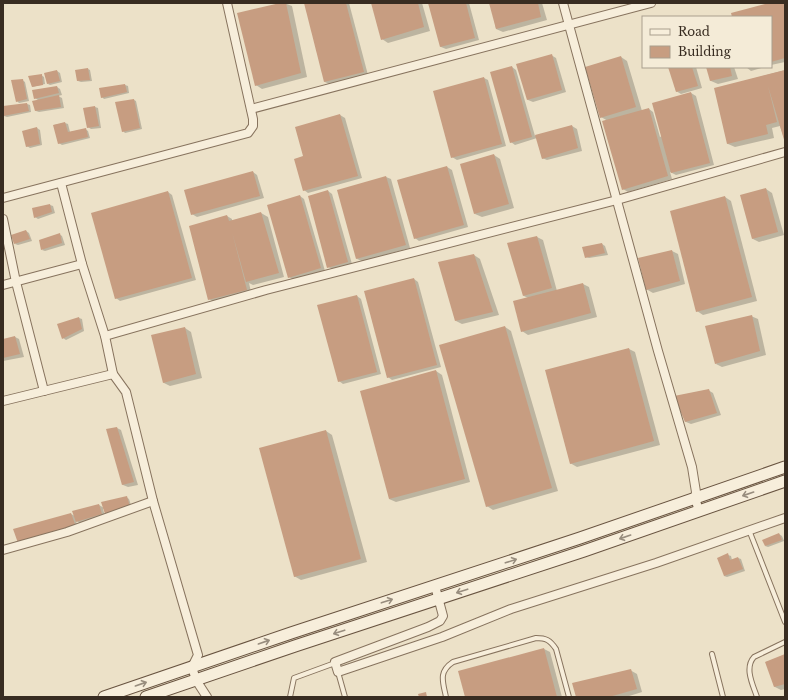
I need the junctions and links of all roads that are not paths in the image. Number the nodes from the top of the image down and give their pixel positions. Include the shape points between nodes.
1 (227, 3) edge
2 (564, 3) edge
3 (651, 3) edge
4 (569, 25) junction
5 (251, 109) junction
6 (785, 152) edge
7 (61, 183) junction
8 (3, 198) edge
9 (617, 200) junction
10 (3, 219) edge
11 (82, 264) junction
12 (16, 282) junction
13 (3, 285) edge
14 (105, 336) junction
15 (113, 374) junction
16 (44, 391) junction
17 (3, 401) edge
18 (785, 467) edge
19 (785, 482) edge
20 (695, 498) junction
21 (153, 501) junction
22 (699, 511) junction
23 (785, 518) edge
24 (749, 530) junction
25 (3, 550) edge
26 (435, 586) junction
27 (439, 598) junction
28 (785, 622) edge
29 (785, 642) edge
30 (712, 654) dead end
31 (335, 662) junction
32 (192, 667) junction
33 (338, 672) junction
34 (196, 680) junction
35 (104, 697) edge
36 (146, 697) edge
37 (207, 697) edge
38 (290, 697) edge
39 (345, 697) edge
40 (446, 697) edge
41 (569, 697) edge
42 (723, 697) edge
43 (757, 697) edge

1 - 5 street
2 - 4 street
3 - 4 street
4 - 5 street
4 - 9 street
5 - 7 street via 253,126 243,135
6 - 9 street
7 - 8 street
7 - 11 street
9 - 14 street via 266,290
9 - 20 street via 692,467
10 - 12 street
11 - 12 street
11 - 14 street
12 - 13 street
12 - 16 street
14 - 15 street
15 - 16 street
15 - 21 street via 126,392
16 - 17 street
18 - 20 main road
19 -> 22 main road
20 - 22 street
26 -> 20 main road
21 - 25 street via 67,532
21 - 32 street via 198,655
22 -> 27 main road
23 - 24 street
24 - 28 lane
24 - 33 street via 511,609 442,637
26 - 27 street
32 -> 26 main road
27 - 31 street via 443,616 440,621
27 -> 34 main road
29 - 43 lane via 751,660 749,674
30 - 42 lane
31 - 33 street
31 - 38 lane via 294,678
32 - 34 street
35 -> 32 main road
33 - 39 lane
34 - 36 main road
34 - 37 street
40 - 41 lane via 443,671 453,662 536,638 545,638 552,642 556,649

